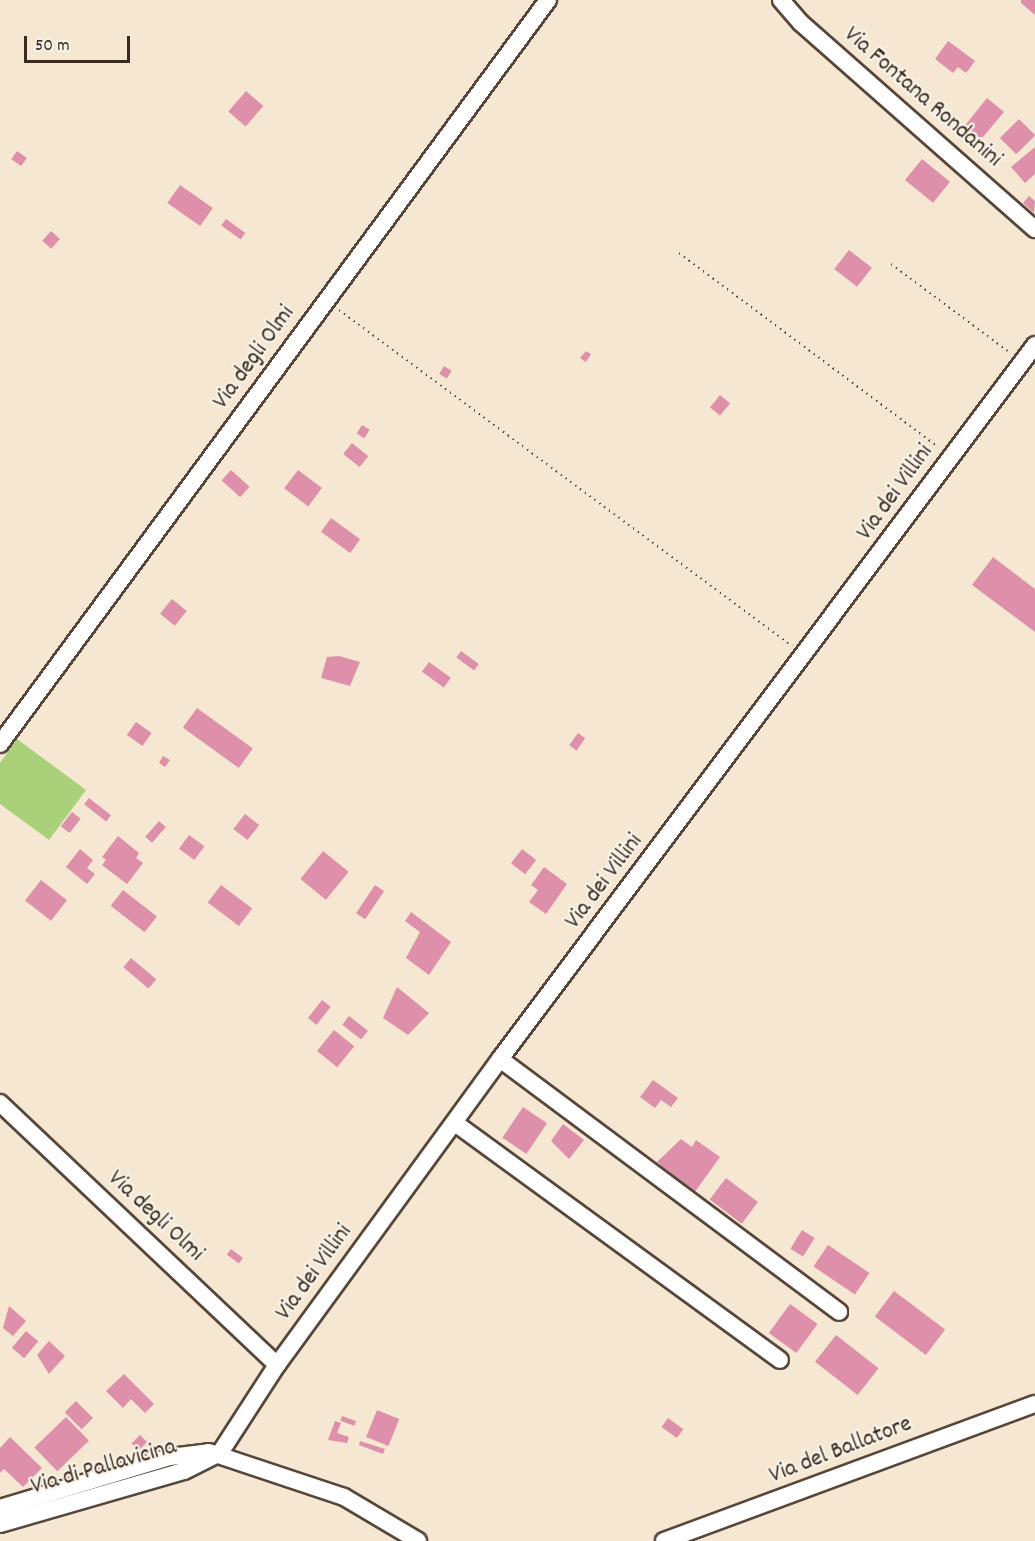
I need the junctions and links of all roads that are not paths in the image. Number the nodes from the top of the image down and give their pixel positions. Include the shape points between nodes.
1 (548, 0) edge
2 (781, 0) edge
3 (1035, 229) edge
4 (1035, 345) edge
5 (0, 744) edge
6 (500, 1059) junction
7 (0, 1103) edge
8 (455, 1123) junction
9 (839, 1312) dead end
10 (780, 1360) dead end
11 (277, 1365) junction
12 (1035, 1404) edge
13 (220, 1453) junction
14 (0, 1508) edge
15 (0, 1524) edge
16 (418, 1541) edge
17 (663, 1541) edge

1 - 5 street, Via degli Olmi
2 - 3 street, Via Fontana Rondanini via 801,24
4 - 6 street, Via dei Villini
6 - 8 street, Via dei Villini
6 - 9 street
7 - 11 street, Via degli Olmi
8 - 10 street
8 - 11 street, Via dei Villini
11 - 13 street, Via dei Villini
12 - 17 street, Via del Ballatore
13 - 14 street via 170,1457
13 - 15 street, Via di Pallavicina via 184,1471
13 - 16 street via 352,1501

